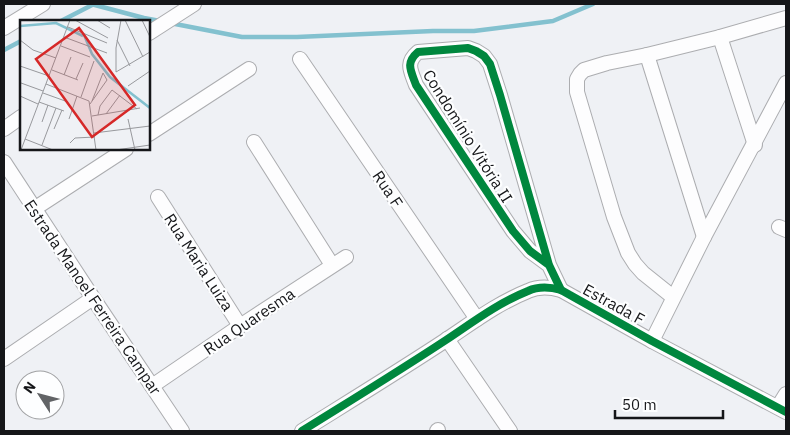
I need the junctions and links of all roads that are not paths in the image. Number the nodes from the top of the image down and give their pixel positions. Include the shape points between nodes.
1 (43, 4) edge
2 (190, 6) edge
3 (786, 18) edge
4 (4, 28) edge
5 (150, 32) edge
6 (720, 36) junction
7 (647, 55) junction
8 (300, 59) dead end
9 (249, 69) dead end
10 (786, 83) edge
11 (20, 119) edge
12 (4, 129) edge
13 (150, 133) edge
14 (254, 142) dead end
15 (754, 145) junction
16 (124, 150) edge
17 (4, 162) edge
18 (158, 198) dead end
19 (34, 209) junction
20 (704, 237) junction
21 (346, 257) dead end
22 (550, 264) junction
23 (332, 266) junction
24 (561, 290) junction
25 (673, 297) junction
26 (93, 298) junction
27 (477, 318) junction
28 (240, 326) junction
29 (447, 339) junction
30 (652, 342) junction
31 (4, 359) edge
32 (152, 386) junction
33 (786, 394) edge
34 (782, 410) edge
35 (181, 431) edge
36 (302, 431) edge
37 (510, 431) edge

1 - 4 street
2 - 5 street
3 - 6 street
6 - 7 street
6 - 15 street
7 - 20 street
7 - 25 street via 584,70 576,84 614,217 628,253 643,273
8 - 27 street, Rua F
9 - 13 street
10 - 15 street
11 - 12 street
14 - 23 street
15 - 20 street
16 - 19 street
17 - 19 street, Estrada Manoel Ferreira Campar
18 - 28 street, Rua Maria Luiza
19 - 26 street, Estrada Manoel Ferreira Campar
20 - 25 street
21 - 23 street, Rua Quaresma
22 - 22 street, Condomínio Vitória II via 530,251 513,231 416,85 410,62 418,52 468,48 476,50 490,64
22 - 24 street, Condomínio Vitória II
23 - 28 street, Rua Quaresma
24 - 27 street, Estrada F via 552,287 529,290
24 - 30 street, Estrada F
25 - 30 street
26 - 31 street
26 - 32 street, Estrada Manoel Ferreira Campar
27 - 29 street, Estrada F
28 - 32 street, Rua Quaresma
29 - 36 street, Estrada F
29 - 37 street
30 - 34 street, Estrada F
32 - 35 street, Estrada Manoel Ferreira Campar
33 - 34 street

